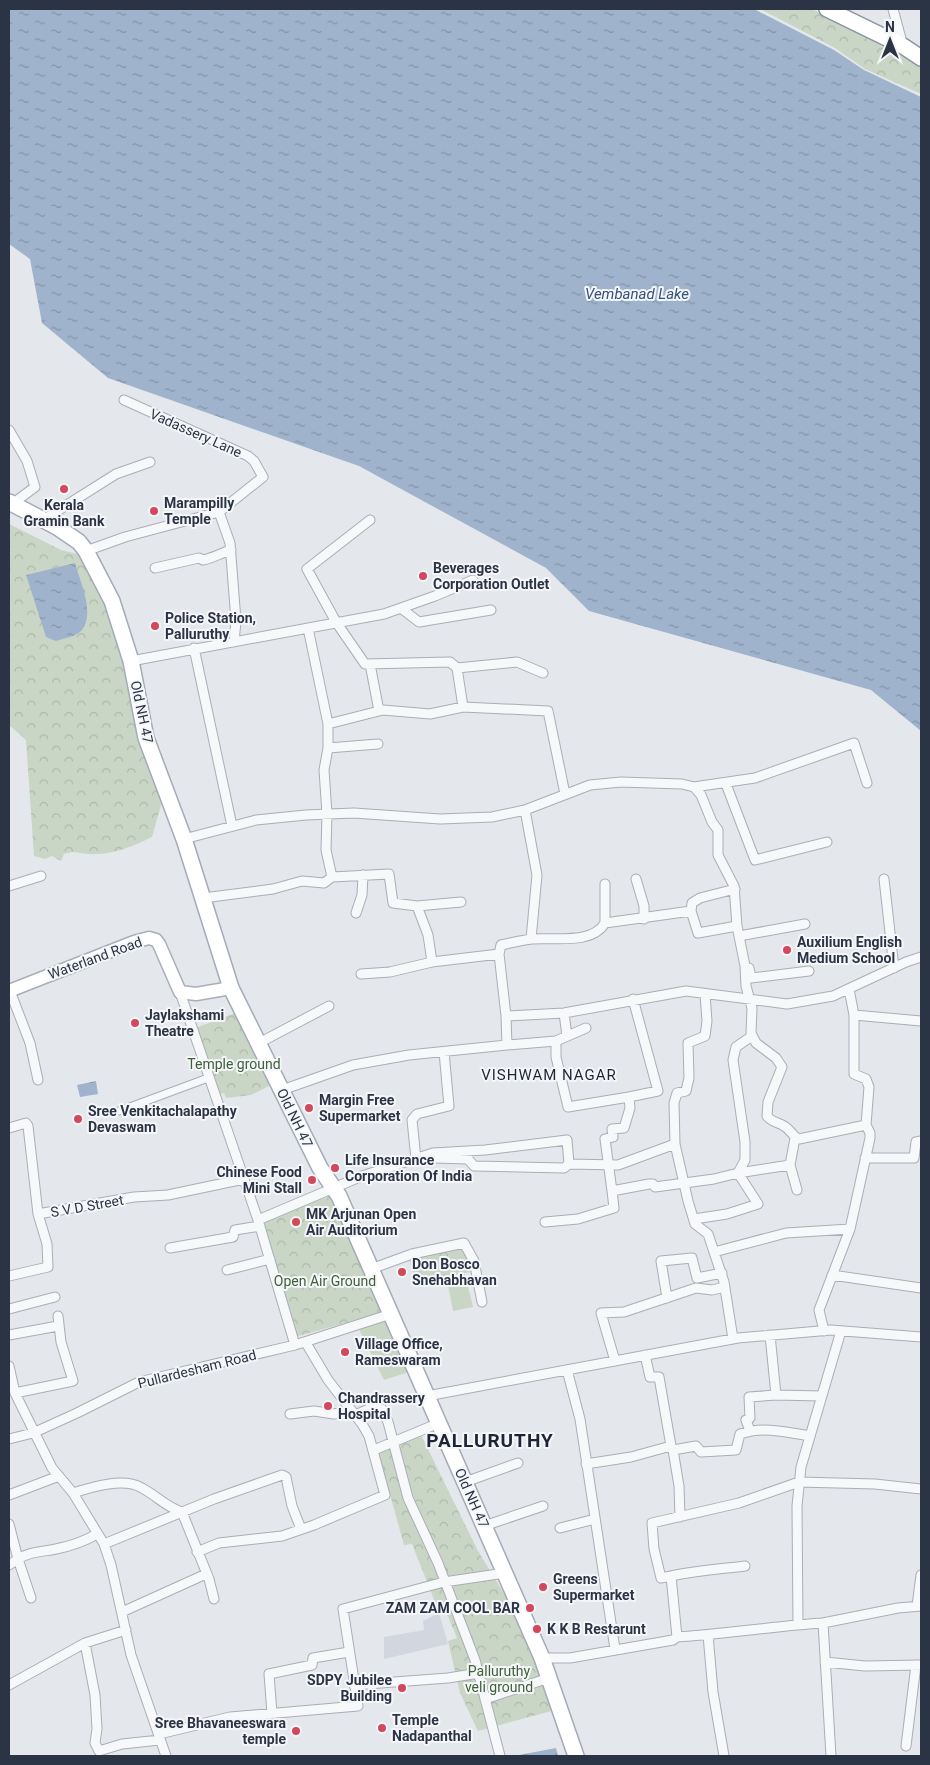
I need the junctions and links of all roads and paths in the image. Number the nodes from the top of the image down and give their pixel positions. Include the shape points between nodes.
1 (827, 9) edge
2 (893, 9) edge
3 (903, 46) junction
4 (921, 58) edge
5 (124, 400) dead end
6 (9, 430) edge
7 (150, 462) dead end
8 (10, 503) edge
9 (219, 512) junction
10 (43, 520) junction
11 (370, 520) dead end
12 (231, 550) junction
13 (86, 552) junction
14 (155, 568) dead end
15 (473, 580) dead end
16 (402, 608) junction
17 (491, 610) dead end
18 (336, 622) junction
19 (308, 628) junction
20 (234, 642) junction
21 (194, 648) junction
22 (131, 661) junction
23 (370, 664) junction
24 (457, 668) junction
25 (543, 672) dead end
26 (463, 707) junction
27 (379, 711) junction
28 (328, 724) junction
29 (378, 744) dead end
30 (328, 748) junction
31 (867, 783) dead end
32 (726, 784) junction
33 (694, 787) junction
34 (565, 794) junction
35 (525, 810) junction
36 (327, 814) junction
37 (232, 826) junction
38 (184, 839) junction
39 (827, 842) dead end
40 (41, 876) dead end
41 (363, 876) junction
42 (332, 877) junction
43 (636, 879) dead end
44 (884, 879) dead end
45 (605, 884) dead end
46 (9, 886) edge
47 (735, 890) junction
48 (203, 898) junction
49 (460, 902) dead end
50 (417, 906) junction
51 (691, 911) junction
52 (356, 913) dead end
53 (644, 919) junction
54 (606, 923) junction
55 (805, 924) dead end
56 (737, 926) junction
57 (741, 936) junction
58 (531, 939) junction
59 (499, 954) junction
60 (921, 958) edge
61 (432, 962) junction
62 (894, 968) junction
63 (809, 971) dead end
64 (361, 974) dead end
65 (231, 988) junction
66 (848, 989) junction
67 (10, 991) edge
68 (180, 992) junction
69 (705, 994) junction
70 (633, 999) junction
71 (749, 999) junction
72 (329, 1006) dead end
73 (564, 1013) junction
74 (854, 1015) junction
75 (506, 1016) junction
76 (921, 1021) edge
77 (586, 1028) dead end
78 (567, 1036) junction
79 (752, 1036) junction
80 (556, 1040) junction
81 (259, 1043) junction
82 (507, 1046) junction
83 (444, 1052) junction
84 (208, 1078) junction
85 (38, 1080) dead end
86 (282, 1090) junction
87 (629, 1097) junction
88 (119, 1111) dead end
89 (866, 1125) junction
90 (9, 1128) edge
91 (795, 1138) junction
92 (921, 1141) edge
93 (675, 1144) junction
94 (433, 1153) junction
95 (865, 1158) junction
96 (416, 1159) junction
97 (569, 1164) junction
98 (610, 1165) junction
99 (790, 1165) junction
100 (738, 1173) junction
101 (244, 1179) junction
102 (684, 1182) junction
103 (333, 1188) junction
104 (797, 1190) dead end
105 (612, 1191) junction
106 (38, 1214) junction
107 (694, 1219) junction
108 (545, 1222) dead end
109 (259, 1223) junction
110 (850, 1228) junction
111 (170, 1248) dead end
112 (714, 1252) junction
113 (270, 1259) junction
114 (371, 1269) junction
115 (227, 1270) dead end
116 (722, 1273) junction
117 (832, 1275) junction
118 (9, 1276) edge
119 (725, 1287) junction
120 (921, 1288) edge
121 (56, 1297) dead end
122 (667, 1298) junction
123 (482, 1302) dead end
124 (9, 1309) edge
125 (391, 1314) junction
126 (58, 1316) dead end
127 (58, 1326) junction
128 (824, 1331) junction
129 (841, 1331) junction
130 (9, 1335) edge
131 (770, 1335) junction
132 (921, 1336) edge
133 (733, 1339) junction
134 (306, 1342) junction
135 (296, 1346) junction
136 (645, 1355) junction
137 (615, 1361) junction
138 (9, 1366) edge
139 (567, 1370) junction
140 (15, 1393) junction
141 (776, 1394) junction
142 (427, 1396) junction
143 (822, 1396) junction
144 (353, 1412) junction
145 (290, 1414) dead end
146 (439, 1423) junction
147 (750, 1431) junction
148 (33, 1433) junction
149 (810, 1436) junction
150 (9, 1439) edge
151 (393, 1442) junction
152 (672, 1448) junction
153 (374, 1450) junction
154 (518, 1463) dead end
155 (586, 1464) junction
156 (59, 1476) junction
157 (465, 1482) junction
158 (799, 1482) junction
159 (921, 1488) edge
160 (73, 1493) junction
161 (9, 1495) edge
162 (543, 1506) dead end
163 (182, 1512) junction
164 (680, 1517) junction
165 (595, 1519) junction
166 (9, 1524) edge
167 (484, 1526) junction
168 (560, 1528) dead end
169 (301, 1529) junction
170 (97, 1534) junction
171 (104, 1544) junction
172 (197, 1552) junction
173 (18, 1559) junction
174 (9, 1564) edge
175 (745, 1566) dead end
176 (505, 1573) junction
177 (206, 1574) junction
178 (921, 1575) edge
179 (671, 1576) junction
180 (444, 1582) junction
181 (31, 1598) dead end
182 (214, 1599) dead end
183 (919, 1606) edge
184 (122, 1612) junction
185 (822, 1623) junction
186 (798, 1624) junction
187 (126, 1630) junction
188 (708, 1635) junction
189 (677, 1637) junction
190 (85, 1643) junction
191 (615, 1649) junction
192 (350, 1652) junction
193 (542, 1658) junction
194 (825, 1662) junction
195 (919, 1665) edge
196 (479, 1672) junction
197 (549, 1678) junction
198 (9, 1685) edge
199 (354, 1685) junction
200 (485, 1699) junction
201 (272, 1713) junction
202 (159, 1737) junction
203 (906, 1746) dead end
204 (166, 1756) edge
205 (500, 1756) edge
206 (576, 1756) edge
207 (724, 1756) edge
208 (831, 1756) edge

1 - 3 main road
2 - 3 street
3 - 4 main road
5 - 9 street, Vadassery Lane via 254,461 263,477
6 - 8 street via 27,461 35,488
7 - 10 street via 116,474
8 - 10 main road, Old NH 47
9 - 12 street
9 - 13 street via 125,536
10 - 13 main road, Old NH 47 via 79,542
11 - 18 street via 307,569
12 - 14 street via 203,560 199,558
12 - 20 street via 236,621
13 - 22 main road, Old NH 47 via 112,601
15 - 16 street
16 - 17 street via 419,622
16 - 18 street
18 - 19 street
18 - 23 street via 365,664
19 - 20 street
19 - 28 street
20 - 21 street
21 - 22 street
21 - 37 street
22 - 38 main road, Old NH 47 via 146,738
23 - 24 street via 450,662
23 - 27 street
24 - 25 street via 518,662
24 - 26 street
26 - 27 street via 430,714
26 - 34 street via 548,711
27 - 28 street
28 - 30 street
29 - 30 street
30 - 36 street via 324,770
31 - 32 street via 854,743 755,778
32 - 33 street
32 - 39 street via 755,860
33 - 34 street via 620,782 590,785
33 - 47 street via 718,830 718,855
34 - 35 street
35 - 36 street via 492,817 440,819
35 - 58 street via 537,875
36 - 37 street via 256,820
36 - 42 street via 326,850
37 - 38 street
38 - 48 main road, Old NH 47
40 - 46 street
41 - 42 street
41 - 50 street via 389,874 393,903
41 - 52 street via 362,895
42 - 48 street via 324,883 302,881 273,889
43 - 53 street via 644,906
44 - 62 street
45 - 54 street
47 - 51 street via 700,898 692,903
47 - 56 street
48 - 65 main road, Old NH 47
49 - 50 street
50 - 61 street via 428,935
51 - 53 street
51 - 56 street via 698,933
53 - 54 street
54 - 58 street via 588,936
55 - 57 street
56 - 57 street
57 - 63 street via 751,978
57 - 71 street
58 - 59 street via 501,945
59 - 61 street
59 - 75 street
60 - 62 street
61 - 64 street via 390,972
62 - 66 street
65 - 68 main road via 196,994
65 - 81 main road, Old NH 47
66 - 71 street via 833,996 787,1004
66 - 74 street
67 - 68 main road, Waterland Road via 149,938 160,944
67 - 85 street via 30,1043
68 - 84 street
69 - 70 street via 686,991
69 - 71 street
69 - 93 street via 705,1036 688,1043 688,1085 686,1091 677,1093 674,1103
70 - 73 street
70 - 87 street via 658,1091
71 - 79 street
72 - 81 street
73 - 75 street
73 - 78 street
74 - 76 street
74 - 89 street via 854,1074 866,1079 869,1087
75 - 82 street
77 - 78 street
78 - 80 street
79 - 91 street via 782,1067 768,1102 767,1116 784,1126
79 - 100 street via 736,1047 733,1060 745,1142 745,1160
80 - 82 street
80 - 87 street via 556,1057 568,1107
81 - 86 main road, Old NH 47
82 - 83 street
83 - 86 street via 353,1065
83 - 96 street via 449,1106 417,1114 412,1120
84 - 88 street
84 - 101 street
86 - 103 main road, Old NH 47
87 - 98 street via 630,1108 624,1128 612,1129 613,1137 606,1139
89 - 91 street
89 - 95 street via 870,1138
90 - 106 street, S V D Street via 26,1123 28,1126
91 - 99 street
92 - 95 street via 916,1142 914,1158
93 - 98 street
93 - 102 street
94 - 96 street
94 - 97 street via 434,1158 468,1159 474,1166 564,1168
94 - 97 street via 567,1140
95 - 110 street via 862,1184
96 - 103 street
97 - 98 street
98 - 105 street
99 - 100 street
99 - 104 street
100 - 102 street
100 - 107 street via 758,1204 727,1214
101 - 106 street, S V D Street via 168,1195 134,1197
101 - 109 street
102 - 105 street
102 - 107 street
103 - 109 street
103 - 114 main road, Old NH 47
105 - 108 street via 614,1208 578,1219
106 - 118 street via 48,1268
107 - 112 street via 708,1234
109 - 111 street via 235,1230 233,1236
109 - 113 street
110 - 112 street via 786,1233
110 - 117 street
112 - 116 street
113 - 115 street
113 - 135 street
114 - 123 street via 412,1254 464,1243 474,1261
114 - 125 main road, Old NH 47
116 - 119 street
116 - 122 street via 697,1278 692,1258 661,1261
117 - 120 street
117 - 128 street via 819,1310
119 - 122 street via 712,1290 696,1288
119 - 133 street
121 - 124 street
122 - 137 street via 624,1312 601,1313
125 - 134 street, Pullardesham Road
125 - 142 main road, Old NH 47
126 - 127 street
127 - 130 street
127 - 140 street via 73,1381
128 - 129 street
128 - 131 street
129 - 132 street
129 - 143 street
131 - 133 street
131 - 141 street
133 - 136 street
134 - 135 street, Pullardesham Road
134 - 144 street via 328,1380
135 - 148 street, Pullardesham Road via 138,1382 99,1404
136 - 137 street
136 - 152 street via 650,1377 660,1377
137 - 139 street
138 - 140 street
139 - 142 street
139 - 155 street via 580,1419
140 - 148 street
141 - 143 street
141 - 147 street via 749,1397 750,1418 746,1420
142 - 146 main road, Old NH 47
143 - 149 street
144 - 145 street
144 - 151 street via 382,1409
144 - 153 street
146 - 151 street
146 - 157 main road, Old NH 47
147 - 149 street via 771,1430
147 - 152 street via 740,1434 736,1450 701,1452 696,1446
148 - 150 street, Pullardesham Road
148 - 156 street
149 - 158 street
151 - 153 street
151 - 180 street via 408,1498
152 - 155 street
152 - 164 street via 679,1486
153 - 169 street via 385,1495
154 - 157 street
155 - 165 street
156 - 160 street
156 - 161 street
157 - 167 main road, Old NH 47
158 - 159 street
158 - 164 street via 739,1503
158 - 186 street
160 - 163 street via 127,1483 142,1487 169,1508
160 - 170 street
162 - 167 street
163 - 169 street via 282,1475 286,1477
163 - 171 street
163 - 172 street
164 - 179 street via 652,1523 661,1578
165 - 168 street
165 - 191 street
166 - 173 street
167 - 176 main road, Old NH 47
169 - 172 street via 282,1536 219,1543
170 - 171 street
170 - 173 street via 86,1541 57,1549 29,1552
171 - 184 street
172 - 177 street
173 - 174 street
173 - 181 street
175 - 179 street
176 - 180 street
176 - 193 main road, Old NH 47
177 - 182 street
177 - 184 street
178 - 183 street
179 - 189 street
180 - 192 street via 343,1609
180 - 196 street
183 - 185 street
184 - 187 street
185 - 186 street
185 - 194 street
186 - 188 street
187 - 190 street
187 - 202 street
188 - 189 street
188 - 207 street via 713,1692
189 - 191 street
190 - 198 street
190 - 202 street via 94,1695 95,1743 99,1751
191 - 193 street via 570,1658
192 - 199 street
192 - 201 street via 313,1658 312,1665 269,1674
193 - 197 main road, Old NH 47
194 - 195 street via 865,1666
194 - 208 street
195 - 203 street
196 - 199 street via 448,1678
196 - 200 street
197 - 200 street
197 - 206 main road, Old NH 47
199 - 201 street via 358,1706
200 - 205 street
201 - 202 street via 230,1717
202 - 204 street

